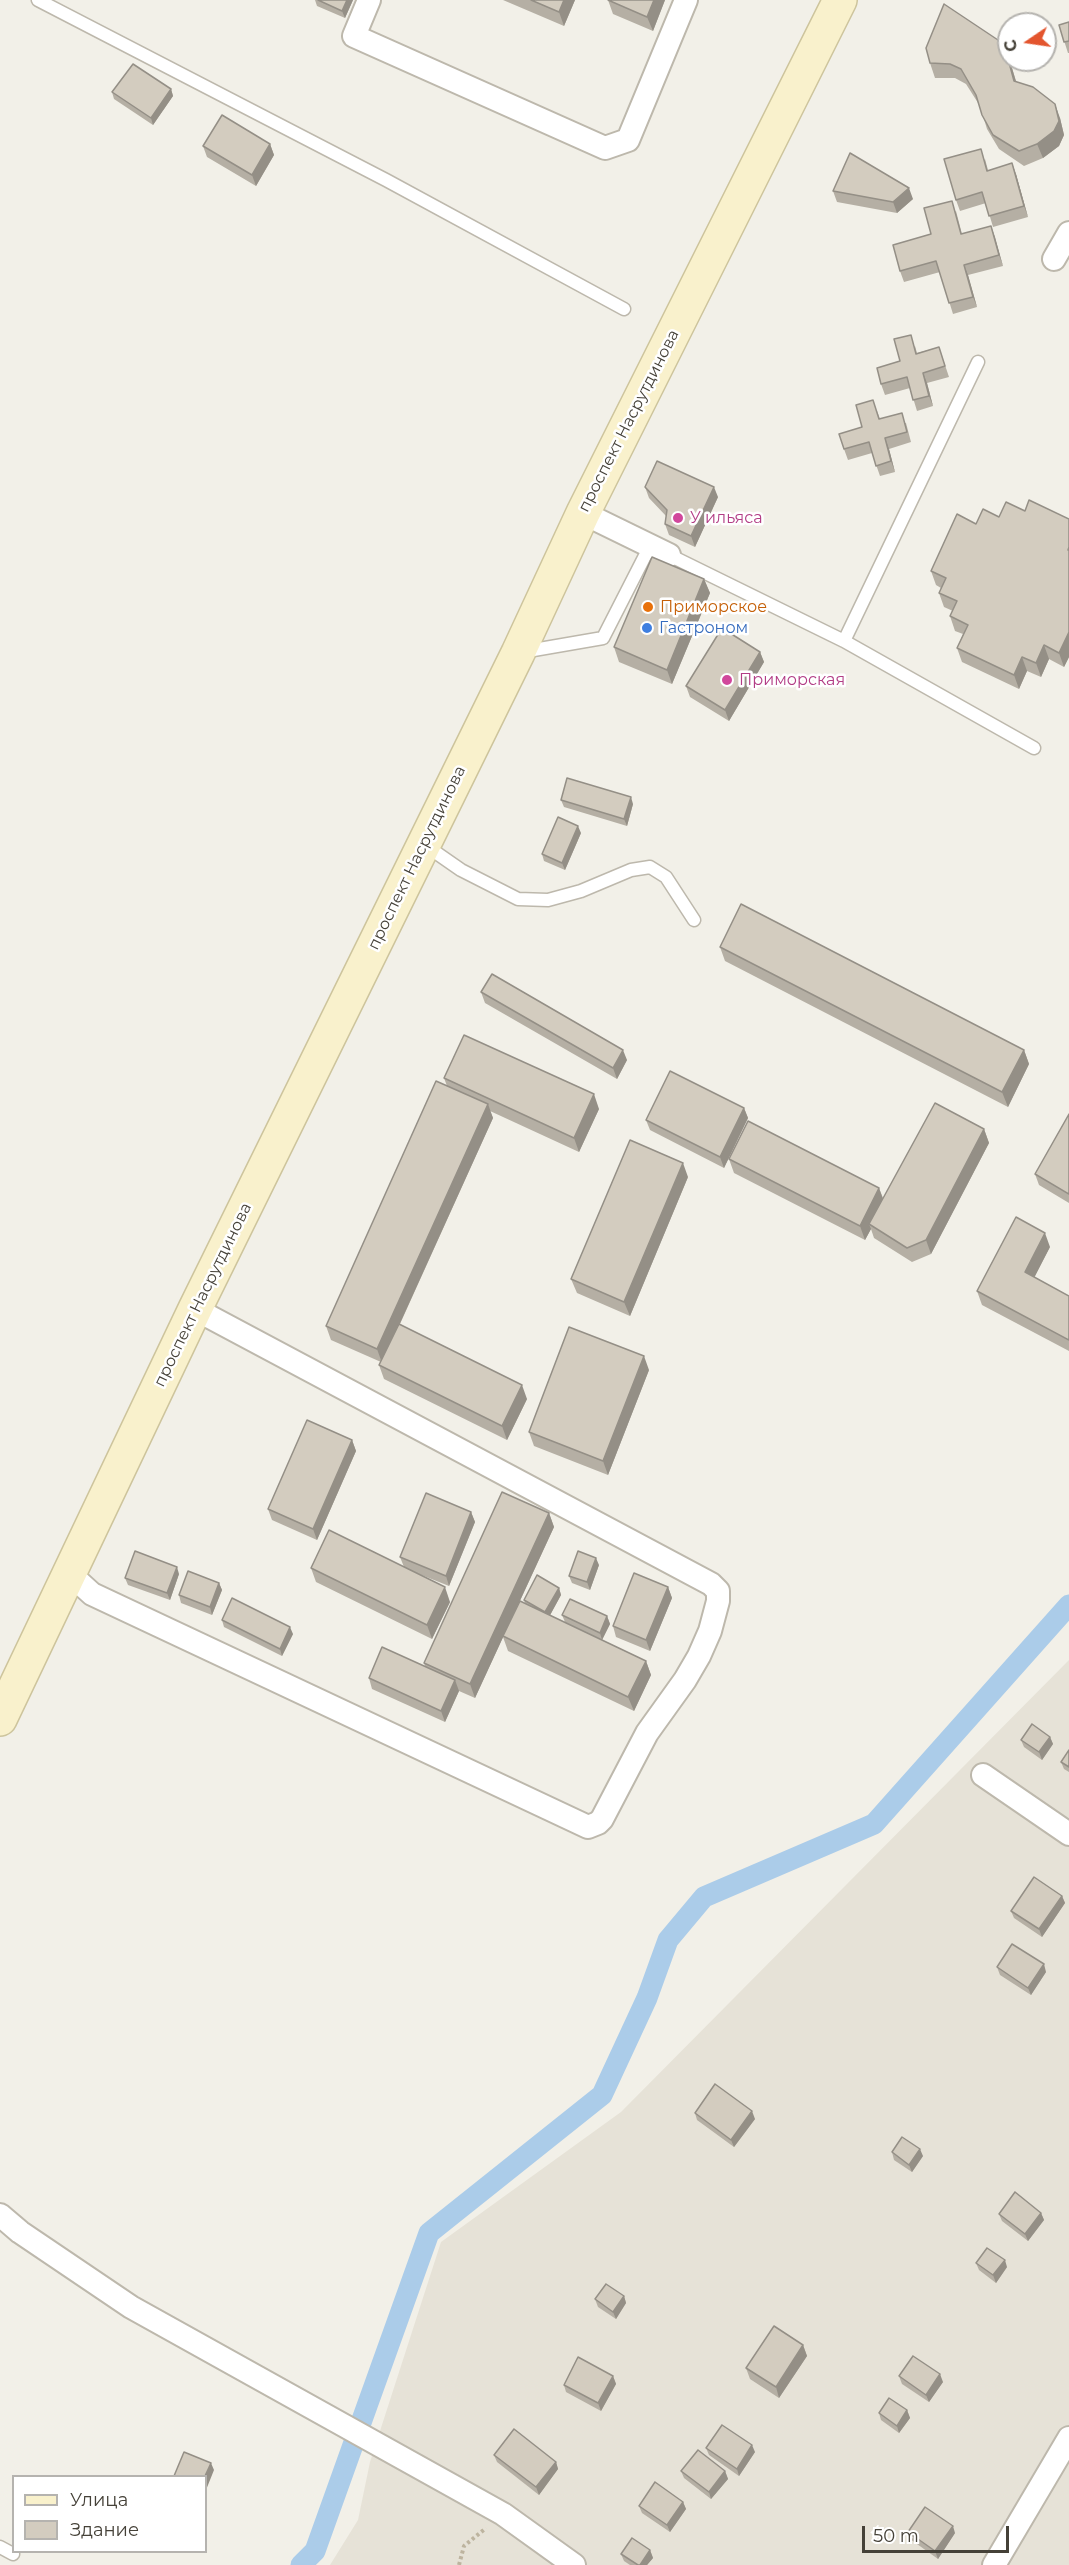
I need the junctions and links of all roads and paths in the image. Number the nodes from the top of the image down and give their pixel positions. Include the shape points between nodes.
1 (38, 0) edge
2 (369, 0) edge
3 (686, 0) edge
4 (840, 0) edge
5 (1069, 234) edge
6 (1054, 259) dead end
7 (624, 309) dead end
8 (978, 362) dead end
9 (583, 513) junction
10 (659, 550) junction
11 (844, 641) junction
12 (518, 653) junction
13 (1034, 748) dead end
14 (424, 845) junction
15 (694, 920) dead end
16 (195, 1310) junction
17 (70, 1574) junction
18 (0, 1719) edge
19 (983, 1775) dead end
20 (1069, 1834) edge
21 (0, 2215) edge
22 (1069, 2438) edge
23 (503, 2514) junction
24 (0, 2547) edge
25 (13, 2554) dead end
26 (459, 2565) edge
27 (574, 2565) edge
28 (994, 2565) edge

1 - 7 lane via 386,180
2 - 3 street via 354,36 605,148 628,140
4 - 9 main road, проспект Насрутдинова
5 - 6 street
8 - 11 lane
9 - 10 street
9 - 12 main road, проспект Насрутдинова
10 - 11 lane
10 - 12 lane via 603,638
11 - 13 lane
12 - 14 main road, проспект Насрутдинова
14 - 15 lane via 461,870 518,899 548,900 650,867 666,877
14 - 16 main road, проспект Насрутдинова
16 - 17 main road, проспект Насрутдинова
16 - 17 street via 711,1584 718,1601 699,1656 646,1732 602,1819 588,1827 92,1594
17 - 18 main road, проспект Насрутдинова
19 - 20 street
21 - 23 street via 131,2307
22 - 28 street
23 - 26 path via 464,2547
23 - 27 street
24 - 25 lane

